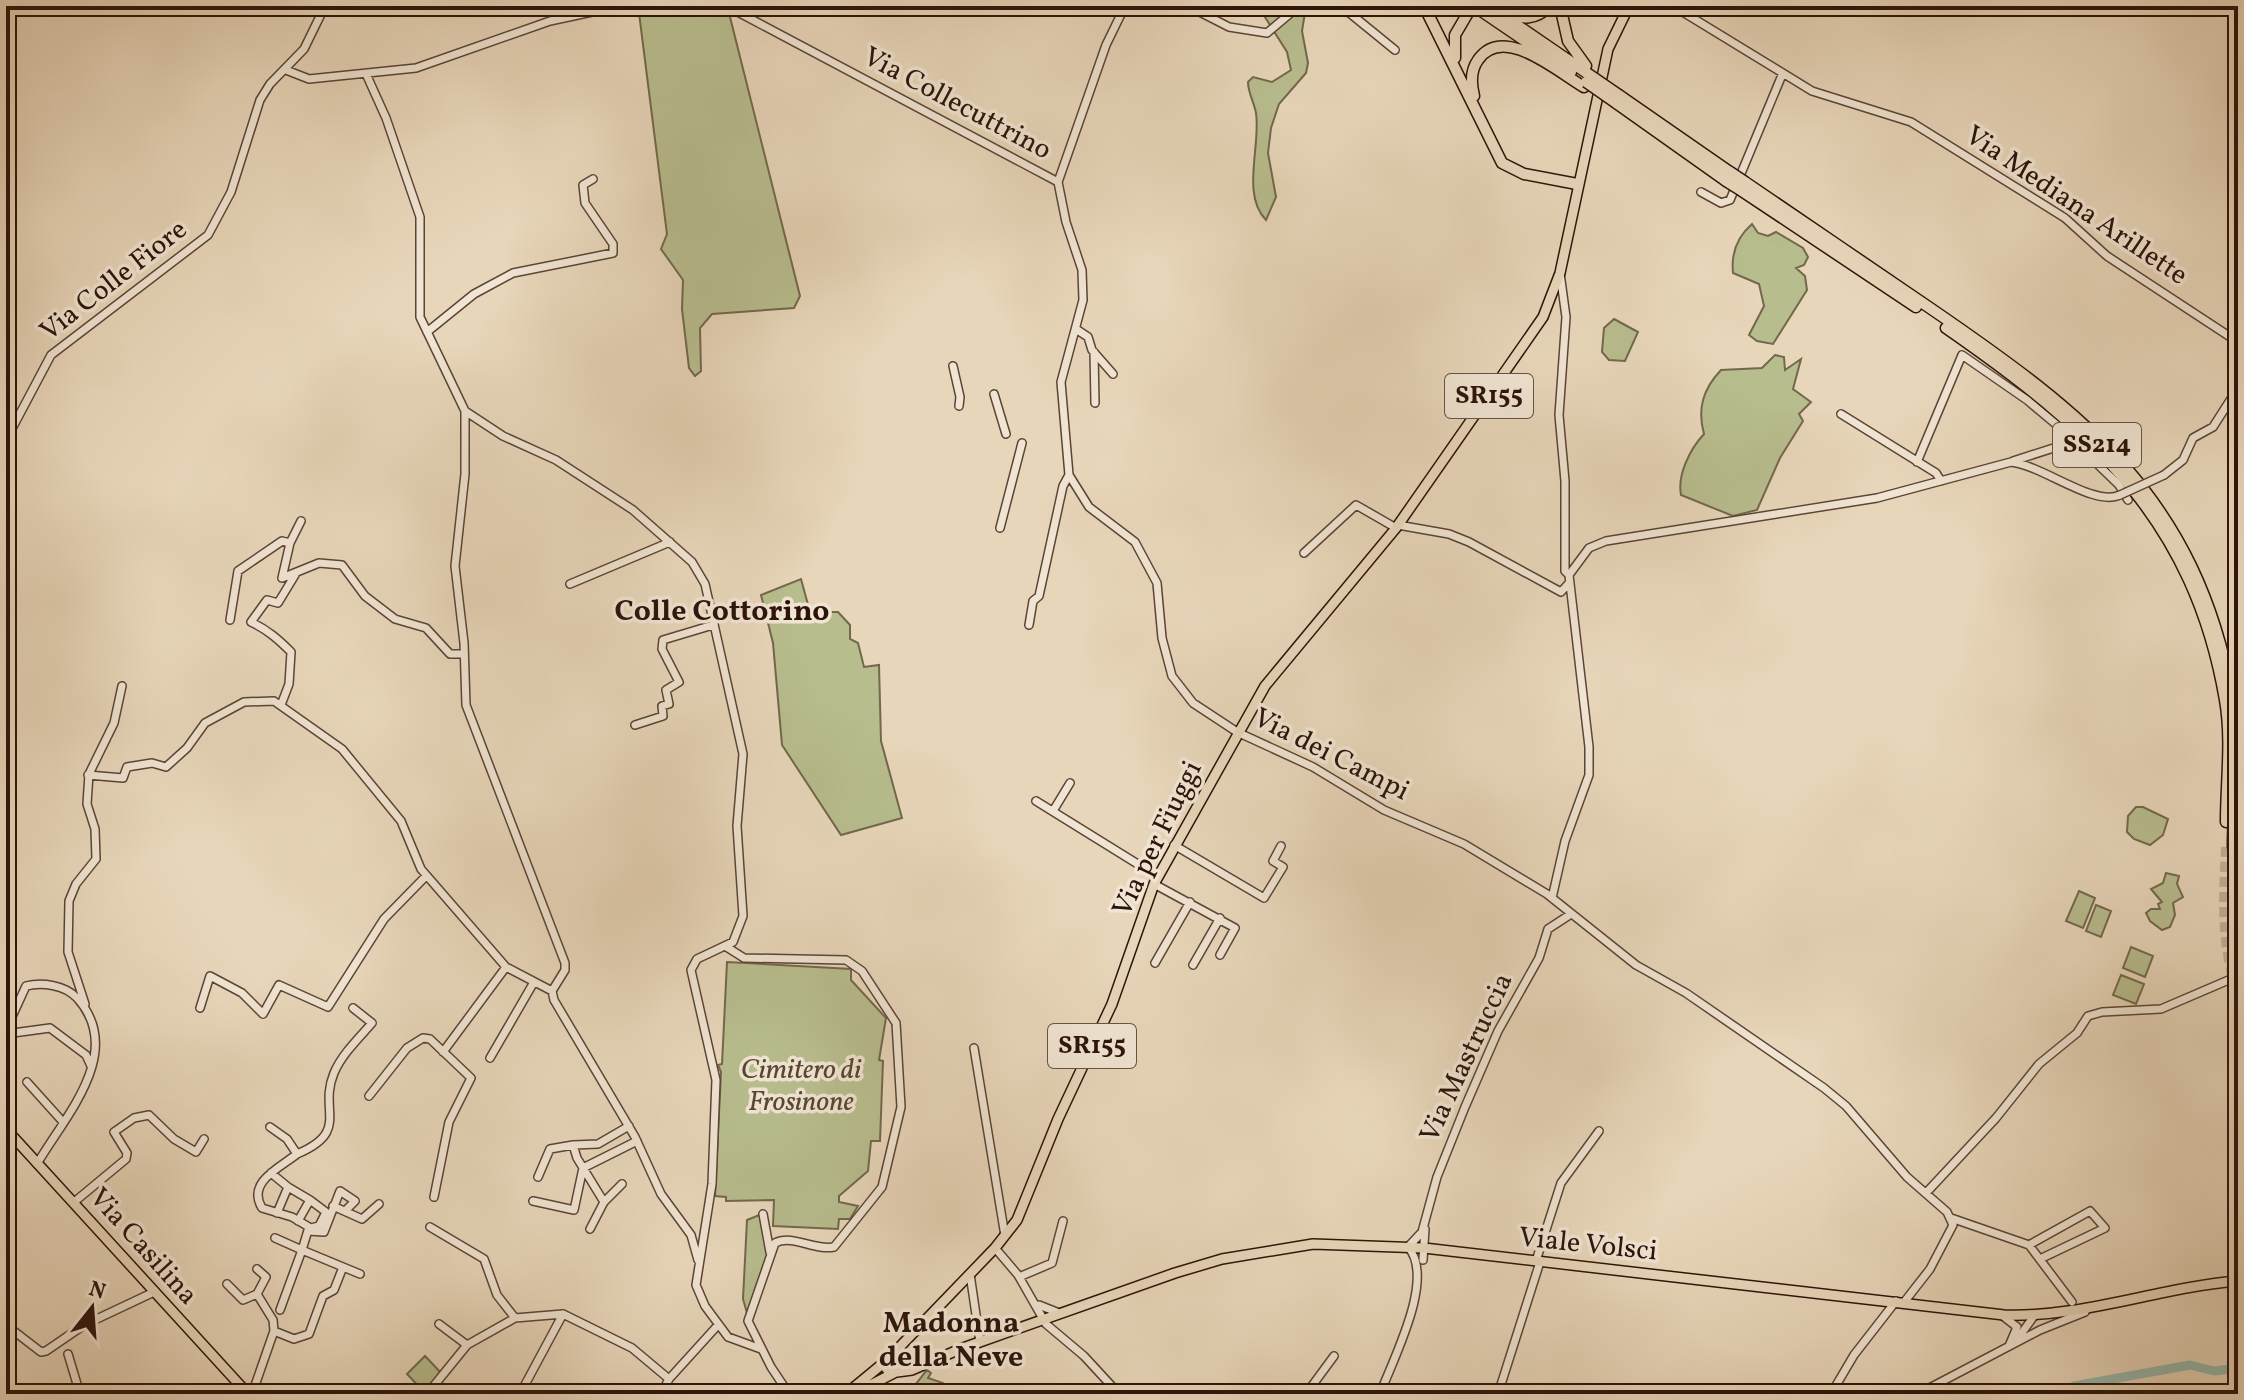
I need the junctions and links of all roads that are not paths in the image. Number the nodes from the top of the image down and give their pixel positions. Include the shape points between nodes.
1 (325, 6) edge
2 (1125, 6) edge
3 (1188, 6) edge
4 (1299, 6) edge
5 (1341, 6) edge
6 (1424, 6) edge
7 (1473, 6) edge
8 (1550, 6) edge
9 (1560, 6) edge
10 (1629, 6) edge
11 (1673, 6) edge
12 (1489, 10) edge
13 (1395, 50) dead end
14 (286, 70) junction
15 (1782, 75) junction
16 (367, 76) junction
17 (1586, 77) junction
18 (1465, 89) junction
19 (1606, 91) junction
20 (1488, 136) junction
21 (593, 179) dead end
22 (1058, 182) junction
23 (1577, 184) junction
24 (1701, 192) dead end
25 (1560, 273) junction
26 (1076, 329) junction
27 (427, 332) junction
28 (2238, 342) edge
29 (1094, 352) junction
30 (953, 366) dead end
31 (1113, 374) dead end
32 (2238, 388) edge
33 (994, 394) dead end
34 (1095, 403) dead end
35 (959, 406) dead end
36 (465, 411) junction
37 (1841, 414) dead end
38 (1006, 434) dead end
39 (6, 440) edge
40 (1022, 443) dead end
41 (2069, 443) junction
42 (1917, 462) junction
43 (2011, 462) junction
44 (1069, 475) junction
45 (1941, 481) junction
46 (2128, 500) dead end
47 (301, 521) dead end
48 (1397, 526) junction
49 (1000, 528) dead end
50 (670, 542) junction
51 (290, 543) junction
52 (1304, 553) dead end
53 (295, 575) junction
54 (1569, 579) junction
55 (570, 584) dead end
56 (230, 620) dead end
57 (713, 625) junction
58 (1029, 625) dead end
59 (464, 654) junction
60 (122, 686) dead end
61 (281, 705) junction
62 (635, 725) dead end
63 (1237, 732) junction
64 (88, 775) junction
65 (1070, 783) dead end
66 (1036, 801) dead end
67 (1053, 811) junction
68 (1174, 845) junction
69 (1281, 846) dead end
70 (2230, 847) tunnel mouth
71 (426, 876) junction
72 (1156, 880) junction
73 (1552, 898) junction
74 (1190, 902) junction
75 (1571, 914) junction
76 (1220, 918) junction
77 (736, 939) junction
78 (725, 946) junction
79 (734, 952) junction
80 (1220, 955) dead end
81 (1155, 963) dead end
82 (1193, 965) dead end
83 (506, 967) junction
84 (2238, 976) edge
85 (534, 982) junction
86 (552, 991) junction
87 (200, 1008) dead end
88 (353, 1008) dead end
89 (89, 1016) junction
90 (974, 1048) dead end
91 (443, 1052) junction
92 (490, 1058) dead end
93 (91, 1066) junction
94 (27, 1082) dead end
95 (369, 1096) dead end
96 (63, 1122) junction
97 (629, 1126) junction
98 (270, 1127) dead end
99 (6, 1129) edge
100 (1599, 1131) dead end
101 (204, 1139) dead end
102 (637, 1141) junction
103 (573, 1145) junction
104 (297, 1154) junction
105 (37, 1164) junction
106 (583, 1168) junction
107 (271, 1173) junction
108 (538, 1177) dead end
109 (622, 1184) dead end
110 (288, 1187) junction
111 (1926, 1193) junction
112 (434, 1197) dead end
113 (310, 1200) junction
114 (533, 1201) dead end
115 (604, 1202) junction
116 (73, 1203) junction
117 (379, 1204) dead end
118 (333, 1206) junction
119 (346, 1210) junction
120 (277, 1213) junction
121 (763, 1214) dead end
122 (1951, 1218) junction
123 (298, 1221) junction
124 (1063, 1221) dead end
125 (430, 1227) dead end
126 (308, 1229) junction
127 (590, 1229) dead end
128 (1424, 1233) junction
129 (1005, 1236) junction
130 (275, 1238) dead end
131 (2029, 1245) junction
132 (1408, 1247) junction
133 (995, 1248) junction
134 (1423, 1248) junction
135 (302, 1250) junction
136 (1442, 1250) junction
137 (770, 1252) junction
138 (2042, 1258) junction
139 (698, 1260) junction
140 (1538, 1261) junction
141 (1420, 1263) junction
142 (343, 1267) junction
143 (257, 1269) dead end
144 (360, 1274) dead end
145 (970, 1274) junction
146 (1019, 1277) junction
147 (2238, 1281) edge
148 (227, 1284) dead end
149 (154, 1292) junction
150 (257, 1294) junction
151 (1901, 1301) junction
152 (2072, 1302) dead end
153 (2109, 1303) junction
154 (280, 1310) dead end
155 (1040, 1311) junction
156 (1064, 1312) junction
157 (563, 1314) junction
158 (1999, 1314) junction
159 (2034, 1316) junction
160 (515, 1318) junction
161 (439, 1324) dead end
162 (1031, 1324) junction
163 (6, 1325) edge
164 (718, 1325) junction
165 (274, 1331) junction
166 (1056, 1333) junction
167 (2022, 1340) junction
168 (980, 1342) junction
169 (467, 1345) junction
170 (2008, 1348) junction
171 (761, 1349) junction
172 (68, 1354) dead end
173 (1334, 1356) dead end
174 (895, 1364) junction
175 (669, 1379) junction
176 (1113, 1392) edge
177 (428, 1393) edge
178 (80, 1394) edge
179 (250, 1394) edge
180 (520, 1394) edge
181 (661, 1394) edge
182 (789, 1394) edge
183 (846, 1394) edge
184 (854, 1394) edge
185 (1306, 1394) edge
186 (1380, 1394) edge
187 (1498, 1394) edge
188 (1831, 1394) edge
189 (1918, 1394) edge

1 - 14 street, Via Colle Fiore via 304,49
2 - 22 street
3 - 4 street via 1229,27 1267,33
5 - 13 street
6 - 18 highway
7 - 12 highway, SS214
7 - 18 highway via 1458,27 1452,49
8 - 12 highway via 1528,19
9 - 17 highway via 1568,41
10 - 23 main road, SR155 via 1608,49
11 - 15 street, Via Mediana Arillette
12 - 17 highway, SS214
14 - 16 street, Via Collecuttrino via 309,79
14 - 39 street, Via Colle Fiore via 260,100 231,192 208,235 51,355
15 - 24 street via 1730,200 1721,203
15 - 28 street, Via Mediana Arillette via 1823,95 1911,122 2065,218 2107,256
16 - 22 street, Via Collecuttrino via 442,61 585,11 620,6 734,10
16 - 27 street via 417,207 417,306
17 - 19 highway, SS214, bridge
17 - 19 highway, bridge
17 - 20 highway via 1519,49 1489,49 1477,60 1472,77
18 - 20 highway
19 - 70 highway, SS214, bridge via 1996,363 2077,427 2122,472 2182,566 2214,650 2229,734
20 - 23 highway via 1502,163 1515,171
21 - 27 street via 583,185 583,196 613,244 613,253 513,273 474,294
22 - 26 street, Via dei Campi via 1082,270 1083,300
23 - 25 main road, SR155
25 - 48 main road, SR155 via 1543,317
25 - 54 street via 1566,317 1559,415
26 - 29 street via 1088,337
26 - 44 street, Via dei Campi via 1061,382
27 - 36 street
29 - 31 street
29 - 34 street
30 - 35 street
32 - 43 street, bridge via 2213,427 2193,438 2183,460 2164,475 2112,498 2095,497 2033,464
33 - 38 street
36 - 50 street via 633,510
36 - 59 street via 465,474 455,566
37 - 42 street
40 - 49 street
41 - 42 street via 2064,431 2027,400 1962,355
41 - 43 street
41 - 46 street via 2119,485
42 - 45 street
43 - 45 street
44 - 58 street
44 - 63 street, Via dei Campi via 1089,507 1135,542 1157,583 1172,676 1193,703
45 - 54 street via 1858,502 1606,541 1589,548
47 - 51 street
48 - 52 street via 1353,506
48 - 54 street via 1449,534 1561,592
48 - 63 main road, SR155 via 1265,686
50 - 55 street
50 - 57 street via 700,575
51 - 53 street via 282,578
51 - 56 street via 282,541 238,571
53 - 59 street via 319,563 342,565 365,596 389,614 426,628 450,654
53 - 61 street via 278,603 267,600 251,622 291,652
54 - 73 street via 1589,775
57 - 62 street via 663,640 662,649 679,682 666,690 669,704 662,706 663,716
57 - 77 street via 743,754 737,826 743,916
59 - 86 street via 463,689 470,719 565,963
60 - 64 street via 114,723
61 - 64 street via 261,699 237,705 201,725 166,767 127,767 123,778
61 - 71 street via 338,746 384,798 406,829 415,861
63 - 68 main road, Via per Fiuggi / SR155
63 - 73 street, Via dei Campi via 1313,767 1384,810 1464,844
64 - 89 street via 96,859 72,892 67,931 68,952
65 - 67 street
66 - 67 street
67 - 72 street
68 - 69 street via 1264,898 1283,867 1273,861
68 - 72 main road, Via per Fiuggi / SR155
71 - 83 street
71 - 87 street via 384,919 328,1007 279,985 263,1014 242,993 210,976
72 - 74 street
72 - 129 main road, Via per Fiuggi / SR155 via 1112,1004 1058,1119 1026,1204
73 - 75 street, Via dei Campi
74 - 76 street
74 - 81 street
75 - 111 street, Via dei Campi via 1636,965 1824,1088
75 - 128 street, Via Mastruccia via 1548,929 1539,958 1498,1031 1437,1177
76 - 80 street via 1235,928
76 - 82 street
77 - 78 street
77 - 79 street
78 - 79 street
78 - 139 street via 697,959 691,970 716,1080 712,1184
79 - 137 street via 744,958 836,958 855,964 896,1023 900,1053 901,1107 878,1196 834,1247 784,1240
83 - 85 street
83 - 91 street
84 - 111 street via 2161,1009 2088,1016
85 - 86 street
85 - 92 street
86 - 97 street
88 - 104 street via 372,1023 334,1073 328,1132
89 - 93 street via 98,1038
89 - 93 street via 73,994 36,983 26,986 10,1021 13,1033 50,1028 86,1055
90 - 129 street
91 - 95 street via 427,1037 419,1039
91 - 112 street via 471,1078 449,1122
93 - 96 street via 82,1094
94 - 96 street
96 - 105 street
97 - 102 street
97 - 103 street via 598,1144
98 - 104 street
99 - 105 main road, Via Casilina
100 - 140 street via 1561,1183
101 - 116 street via 196,1152 149,1115 134,1118 114,1132 126,1159
102 - 106 street
102 - 139 street via 661,1194 691,1235
103 - 106 street
103 - 108 street via 550,1149
104 - 107 street
105 - 116 main road, Via Casilina
106 - 114 street via 574,1210
106 - 115 street
107 - 110 street
107 - 120 street via 262,1184 259,1202
109 - 115 street
110 - 113 street
110 - 120 street
111 - 122 street, Via dei Campi
113 - 123 street
113 - 126 street via 326,1212 319,1226
115 - 127 street
116 - 149 main road, Via Casilina
117 - 119 street via 362,1219
118 - 119 street
118 - 119 street via 340,1191 345,1192 355,1201
118 - 126 street via 324,1232
120 - 123 street
121 - 137 street
122 - 131 street
122 - 151 street via 1953,1225 1930,1269
123 - 126 street
124 - 146 street via 1052,1263
125 - 160 street via 484,1259 497,1295
126 - 135 street
128 - 132 street
128 - 134 street, Via Mastruccia
128 - 136 street
129 - 133 main road, Via per Fiuggi / SR155
130 - 135 street
131 - 138 street
131 - 138 street via 2090,1211 2105,1228
132 - 134 main road, Viale Volsci
132 - 141 street
132 - 156 main road, Viale Volsci via 1313,1244 1234,1256
133 - 145 main road, Via per Fiuggi / SR155
133 - 146 street
134 - 136 main road, Viale Volsci
134 - 141 street, Via Mastruccia
135 - 142 street
135 - 154 street
136 - 140 main road, Viale Volsci
136 - 141 street
137 - 171 street via 748,1314
138 - 152 street
139 - 164 street via 698,1294
140 - 151 main road, Viale Volsci
140 - 187 street
141 - 186 street via 1412,1309
142 - 144 street
142 - 165 street via 334,1290 323,1296 309,1334 294,1339
143 - 150 street via 266,1277
145 - 168 street
145 - 174 main road, Via per Fiuggi / SR155 via 911,1336
146 - 155 street
147 - 153 main road, Viale Volsci
148 - 150 street via 245,1301
149 - 163 street via 74,1331 46,1351
149 - 179 main road, Via Casilina
150 - 165 street
151 - 158 main road, Viale Volsci
151 - 188 street via 1854,1355
153 - 159 main road, Viale Volsci
153 - 167 street
155 - 156 main road, Viale Volsci
155 - 156 street
155 - 162 main road, Viale Volsci
155 - 166 street
156 - 166 street via 1054,1322
157 - 160 street
157 - 175 street via 632,1348
157 - 180 street
158 - 159 main road, Viale Volsci
158 - 170 street via 2017,1327
159 - 167 street via 2033,1330
159 - 170 street
160 - 169 street
161 - 169 street
162 - 166 street
162 - 168 main road, Viale Volsci
164 - 171 street via 732,1340
164 - 175 street
165 - 179 street
166 - 176 street via 1084,1356
167 - 170 street
168 - 174 main road, Viale Volsci via 912,1370
169 - 177 street
170 - 189 street
171 - 182 street
172 - 178 street
173 - 185 street
174 - 183 main road, Viale Volsci
174 - 184 main road, Viale Volsci
175 - 181 street

